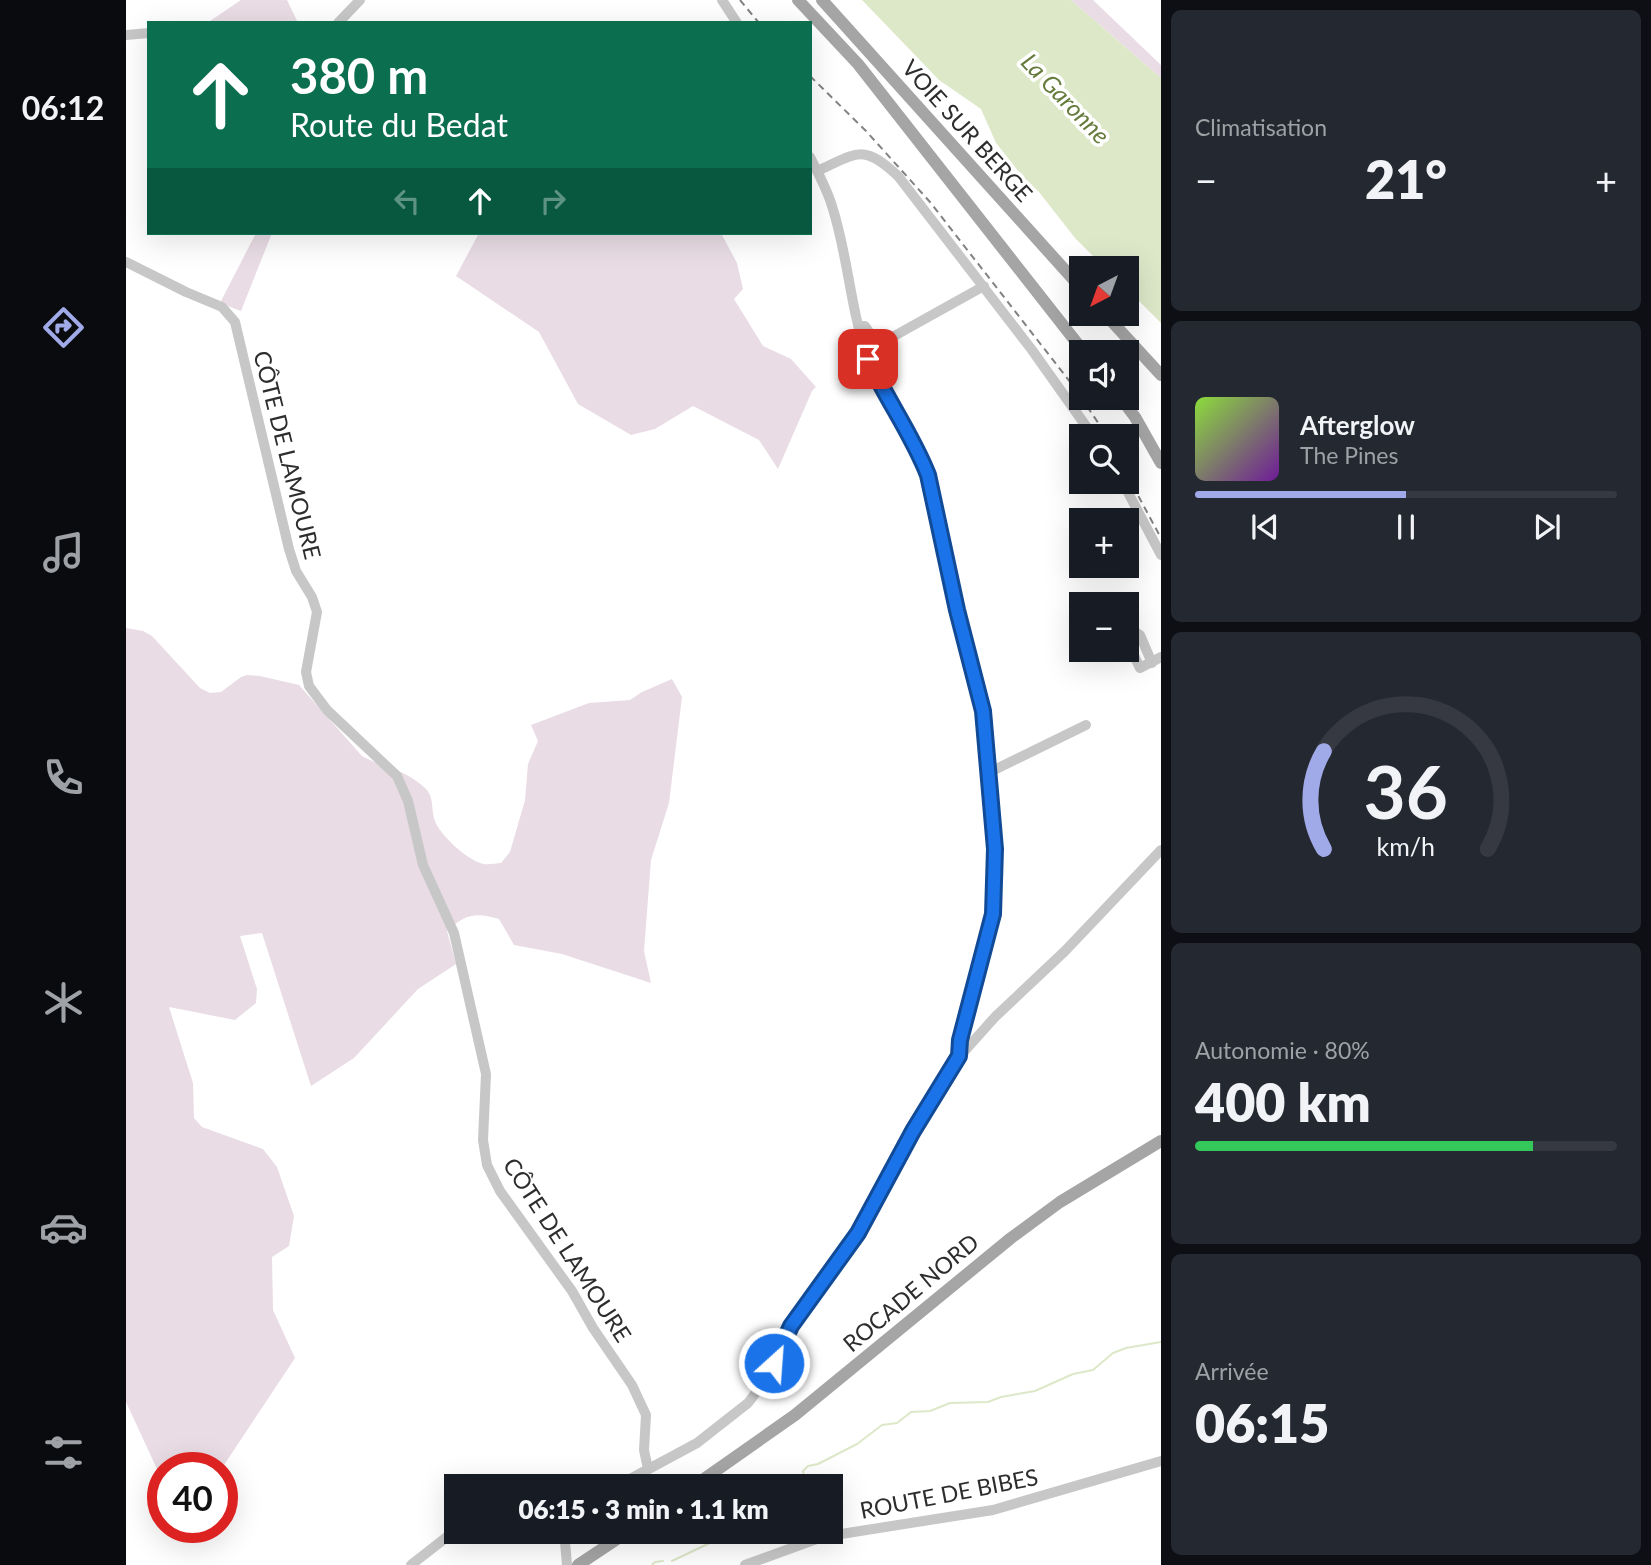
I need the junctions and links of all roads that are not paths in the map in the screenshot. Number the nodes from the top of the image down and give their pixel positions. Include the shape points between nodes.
1 (360, 0) edge
2 (722, 0) edge
3 (798, 0) edge
4 (822, 0) edge
5 (340, 21) edge
6 (736, 21) edge
7 (147, 33) edge
8 (126, 35) edge
9 (812, 162) edge
10 (817, 172) junction
11 (126, 262) edge
12 (1069, 275) edge
13 (984, 286) junction
14 (859, 326) junction
15 (1116, 326) edge
16 (1075, 340) edge
17 (1161, 374) edge
18 (1130, 410) edge
19 (1086, 424) edge
20 (1161, 463) edge
21 (1129, 494) edge
22 (1161, 555) edge
23 (1156, 660) edge
24 (1137, 662) edge
25 (1087, 724) dead end
26 (989, 772) junction
27 (1161, 850) edge
28 (959, 1056) junction
29 (1161, 1142) edge
30 (1161, 1461) edge
31 (648, 1469) junction
32 (639, 1474) edge
33 (711, 1474) edge
34 (444, 1539) edge
35 (566, 1544) edge
36 (610, 1544) edge
37 (411, 1565) edge
38 (567, 1565) edge
39 (578, 1565) edge
40 (745, 1565) edge

1 - 5 street
2 - 6 street
3 - 16 main road via 858,64
4 - 12 main road, VOIE SUR BERGE
7 - 8 street
9 - 10 street
10 - 13 street via 852,155 867,153 881,160
10 - 14 street via 832,206
11 - 31 street, CÔTE DE LAMOURE via 219,305 236,325 292,560 317,612 307,682 327,710 388,766 403,786 423,865 454,933 478,1032 486,1074 483,1140 487,1165 632,1385 646,1415
13 - 14 street via 878,345 868,329
13 - 19 street
14 - 26 street via 879,383 928,475 979,690
15 - 17 main road
18 - 20 main road
21 - 22 street
23 - 24 street via 1142,668
25 - 26 street
26 - 28 street via 995,849 993,914
27 - 28 street
28 - 31 street via 858,1233 791,1326 758,1391 698,1443
29 - 33 main road, ROCADE NORD via 1060,1202 1011,1238 795,1415
30 - 40 street, ROUTE DE BIBES via 993,1510 822,1537
31 - 32 street
34 - 37 street
35 - 38 street
36 - 39 main road

